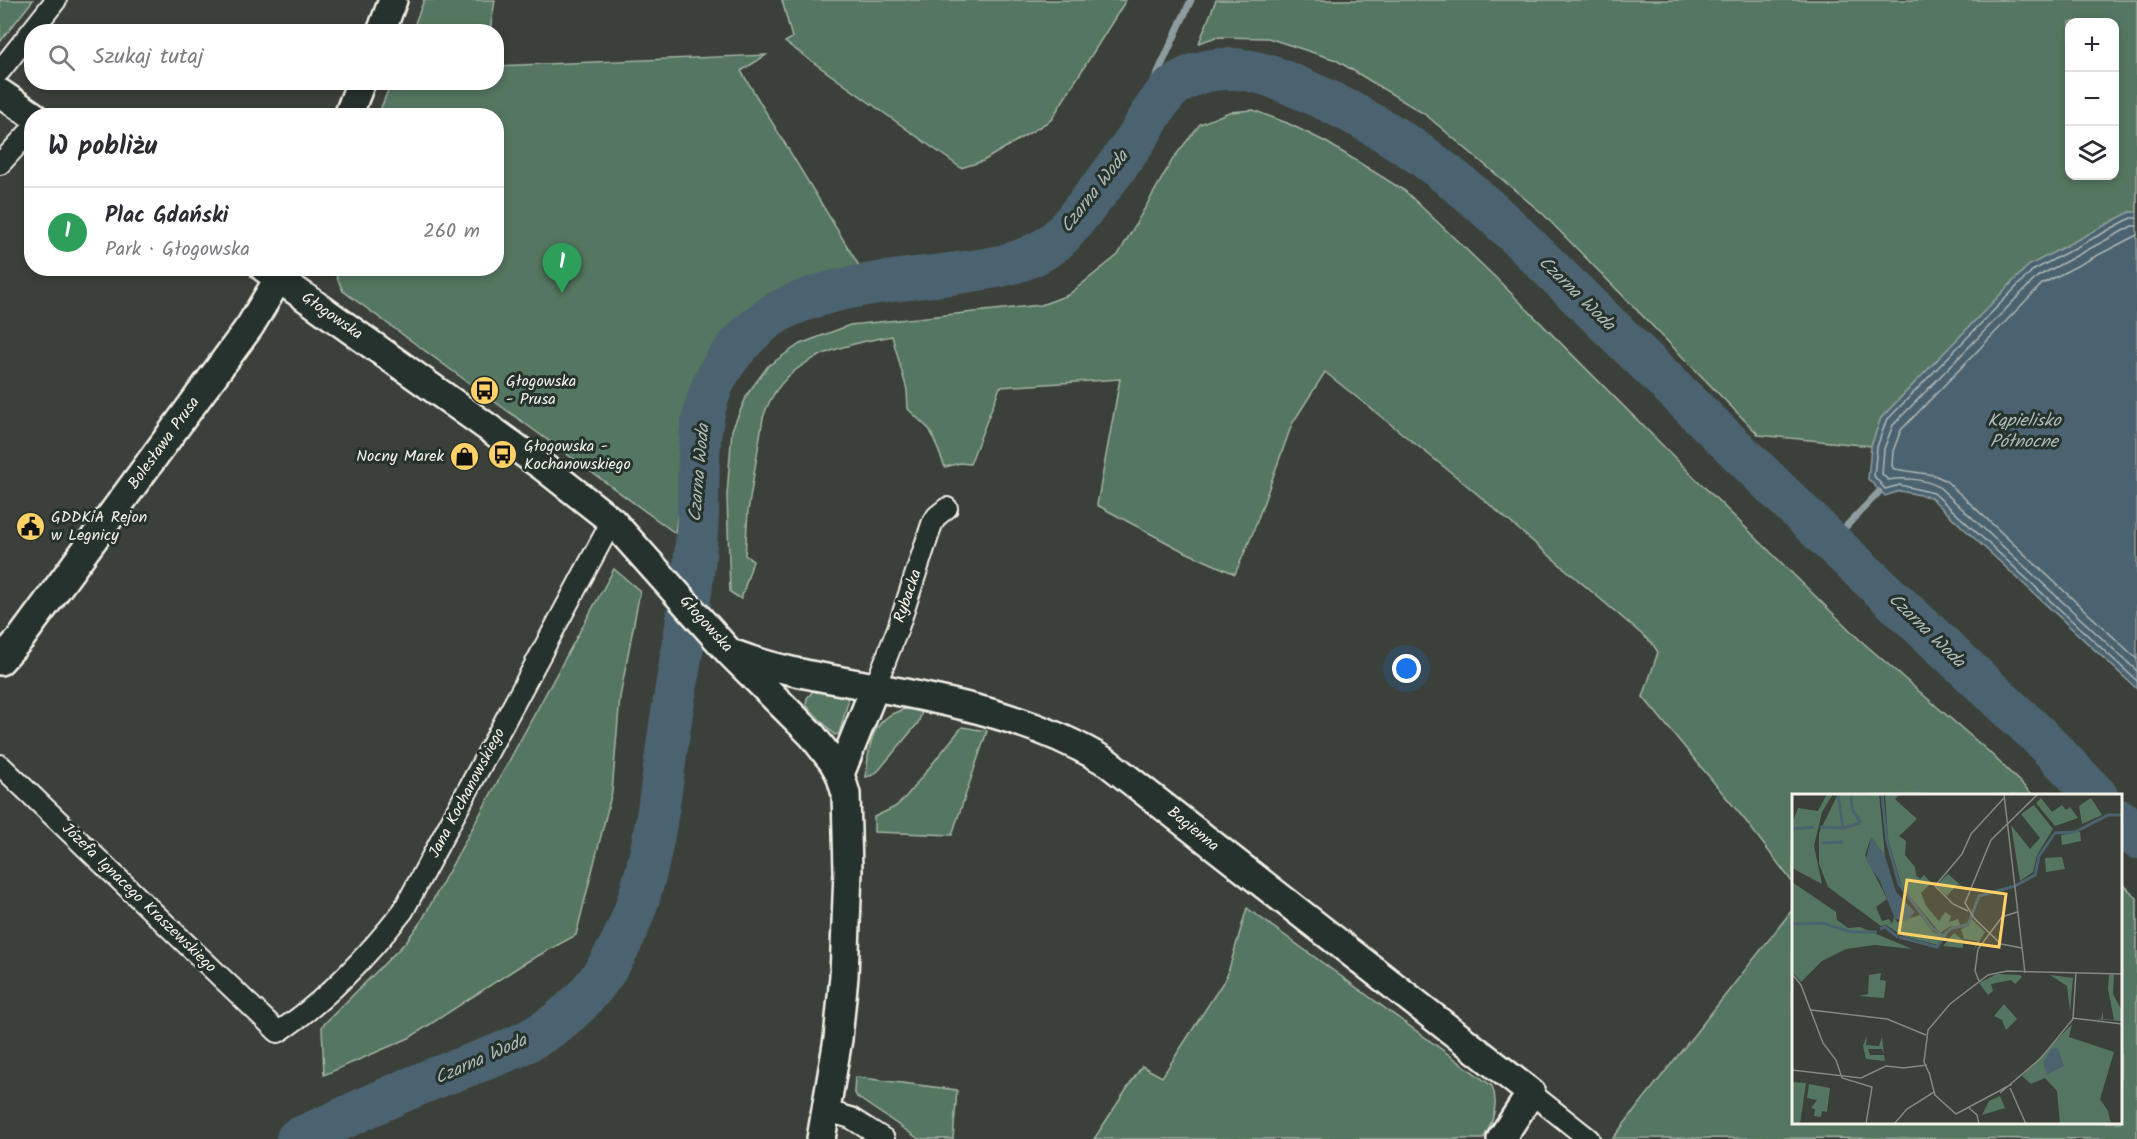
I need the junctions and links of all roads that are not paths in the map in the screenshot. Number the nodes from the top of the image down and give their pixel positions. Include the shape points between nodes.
1 (56, 0) edge
2 (393, 0) edge
3 (37, 24) edge
4 (384, 24) edge
5 (24, 41) edge
6 (0, 71) edge
7 (358, 90) edge
8 (0, 93) edge
9 (351, 108) edge
10 (24, 109) edge
11 (24, 138) edge
12 (0, 164) edge
13 (274, 276) edge
14 (281, 276) edge
15 (947, 508) dead end
16 (612, 521) junction
17 (728, 650) junction
18 (0, 662) edge
19 (875, 687) junction
20 (0, 765) edge
21 (840, 774) junction
22 (278, 1032) joint
23 (1531, 1093) junction
24 (827, 1111) junction
25 (822, 1139) edge
26 (884, 1139) edge
27 (1501, 1139) edge
28 (1589, 1139) edge

1 - 3 street
2 - 4 street
5 - 6 street
7 - 9 street
8 - 10 street
11 - 12 street
13 - 18 street, Bolesława Prusa via 236,345
14 - 16 street, Głogowska
15 - 19 street, Rybacka via 932,524
16 - 17 street, Głogowska
16 - 22 street, Jana Kochanowskiego via 403,911 324,996
17 - 19 street, Bagienna via 776,667
17 - 21 street, Głogowska via 812,735
19 - 21 street
19 - 23 street, Bagienna via 1019,720 1108,763
20 - 22 street, Józefa Ignacego Kraszewskiego
21 - 24 street, Głogowska via 847,802 848,893 838,1039
23 - 27 street
23 - 28 street, Bagienna
24 - 25 street, Głogowska
24 - 26 street via 851,1118

